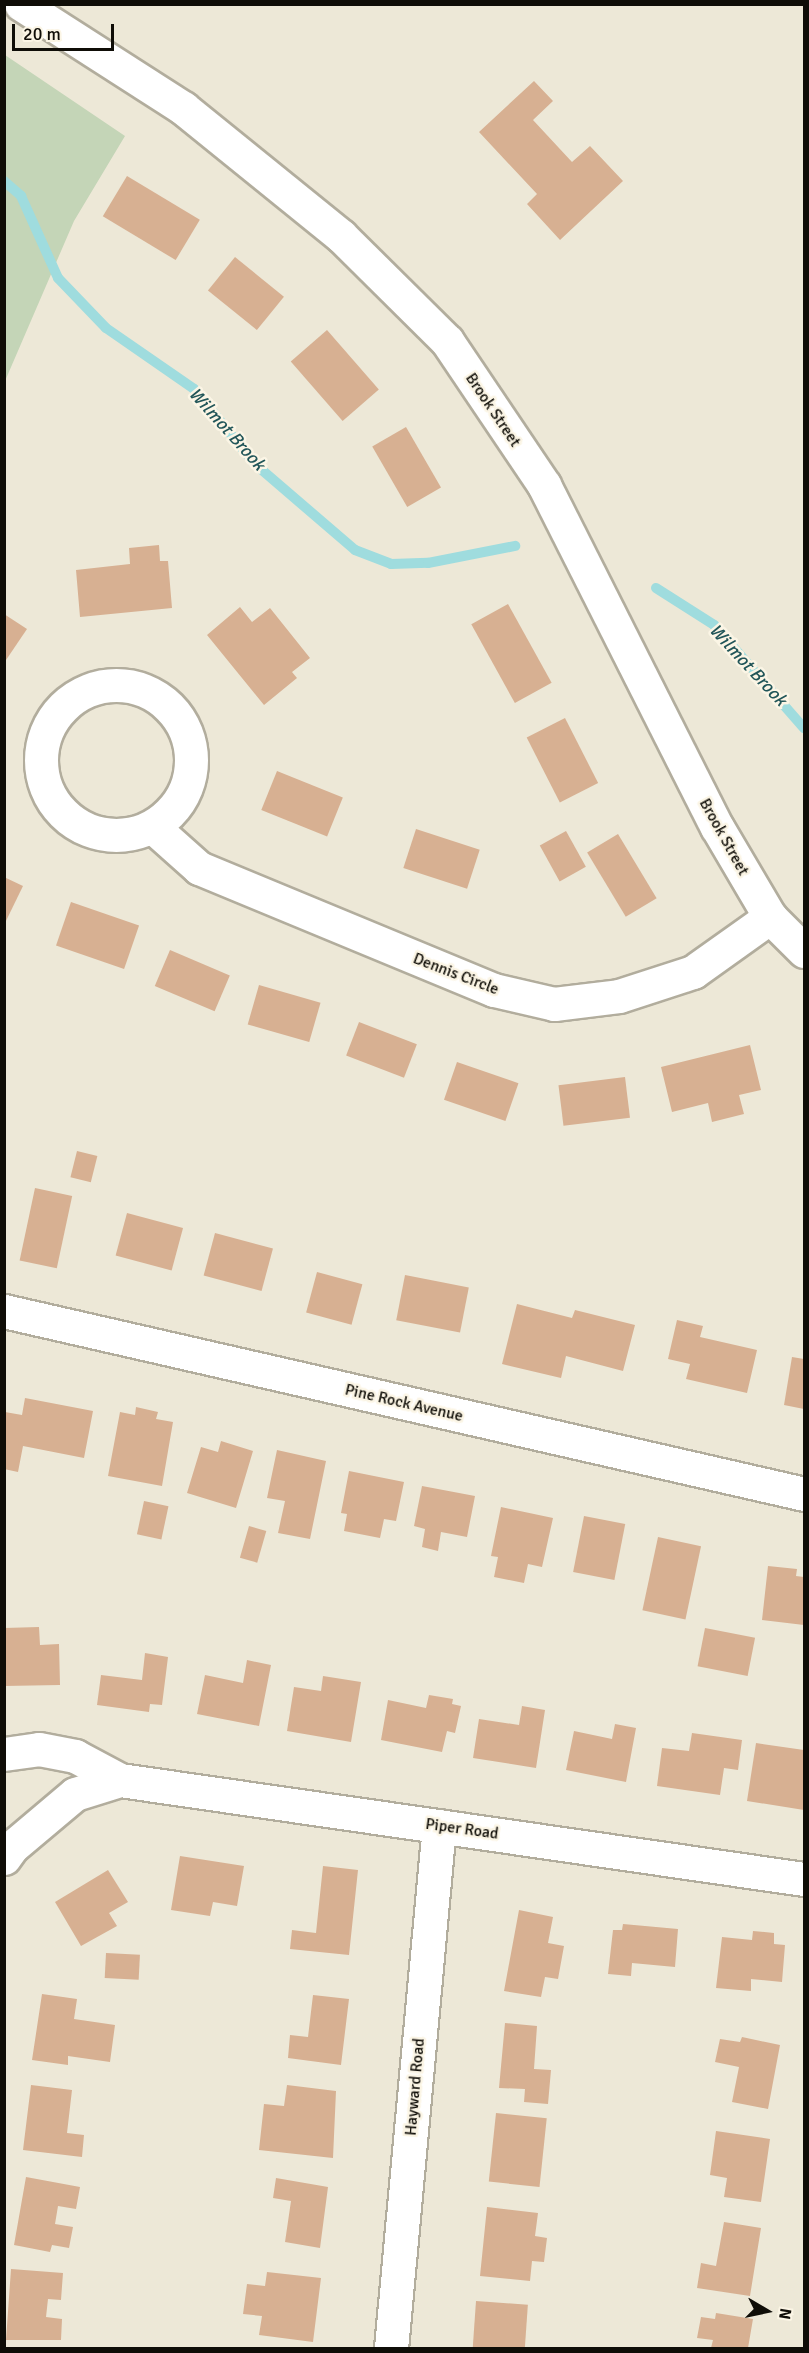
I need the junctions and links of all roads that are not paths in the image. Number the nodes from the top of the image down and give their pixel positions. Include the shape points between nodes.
1 (21, 4) edge
2 (153, 827) junction
3 (770, 917) junction
4 (804, 951) edge
5 (4, 1311) edge
6 (804, 1494) edge
7 (4, 1754) edge
8 (120, 1780) junction
9 (439, 1826) junction
10 (4, 1858) edge
11 (804, 1879) edge
12 (391, 2349) edge

1 - 3 street, Brook Street via 183,108 341,236 447,341 544,485 717,828
2 - 2 street via 176,808 189,781 192,752 182,723 164,701 137,687 107,684 80,694 57,713 43,739 41,769 50,798 69,820 95,834 124,836
2 - 3 street, Dennis Circle via 199,868 494,990 554,1004 619,996 693,972
3 - 4 street, Brook Street
5 - 6 street, Pine Rock Avenue
7 - 8 street, Piper Road via 39,1749 75,1756
8 - 9 street, Piper Road
8 - 10 street, Piper Road via 75,1794
9 - 11 street, Piper Road
9 - 12 street, Hayward Road

